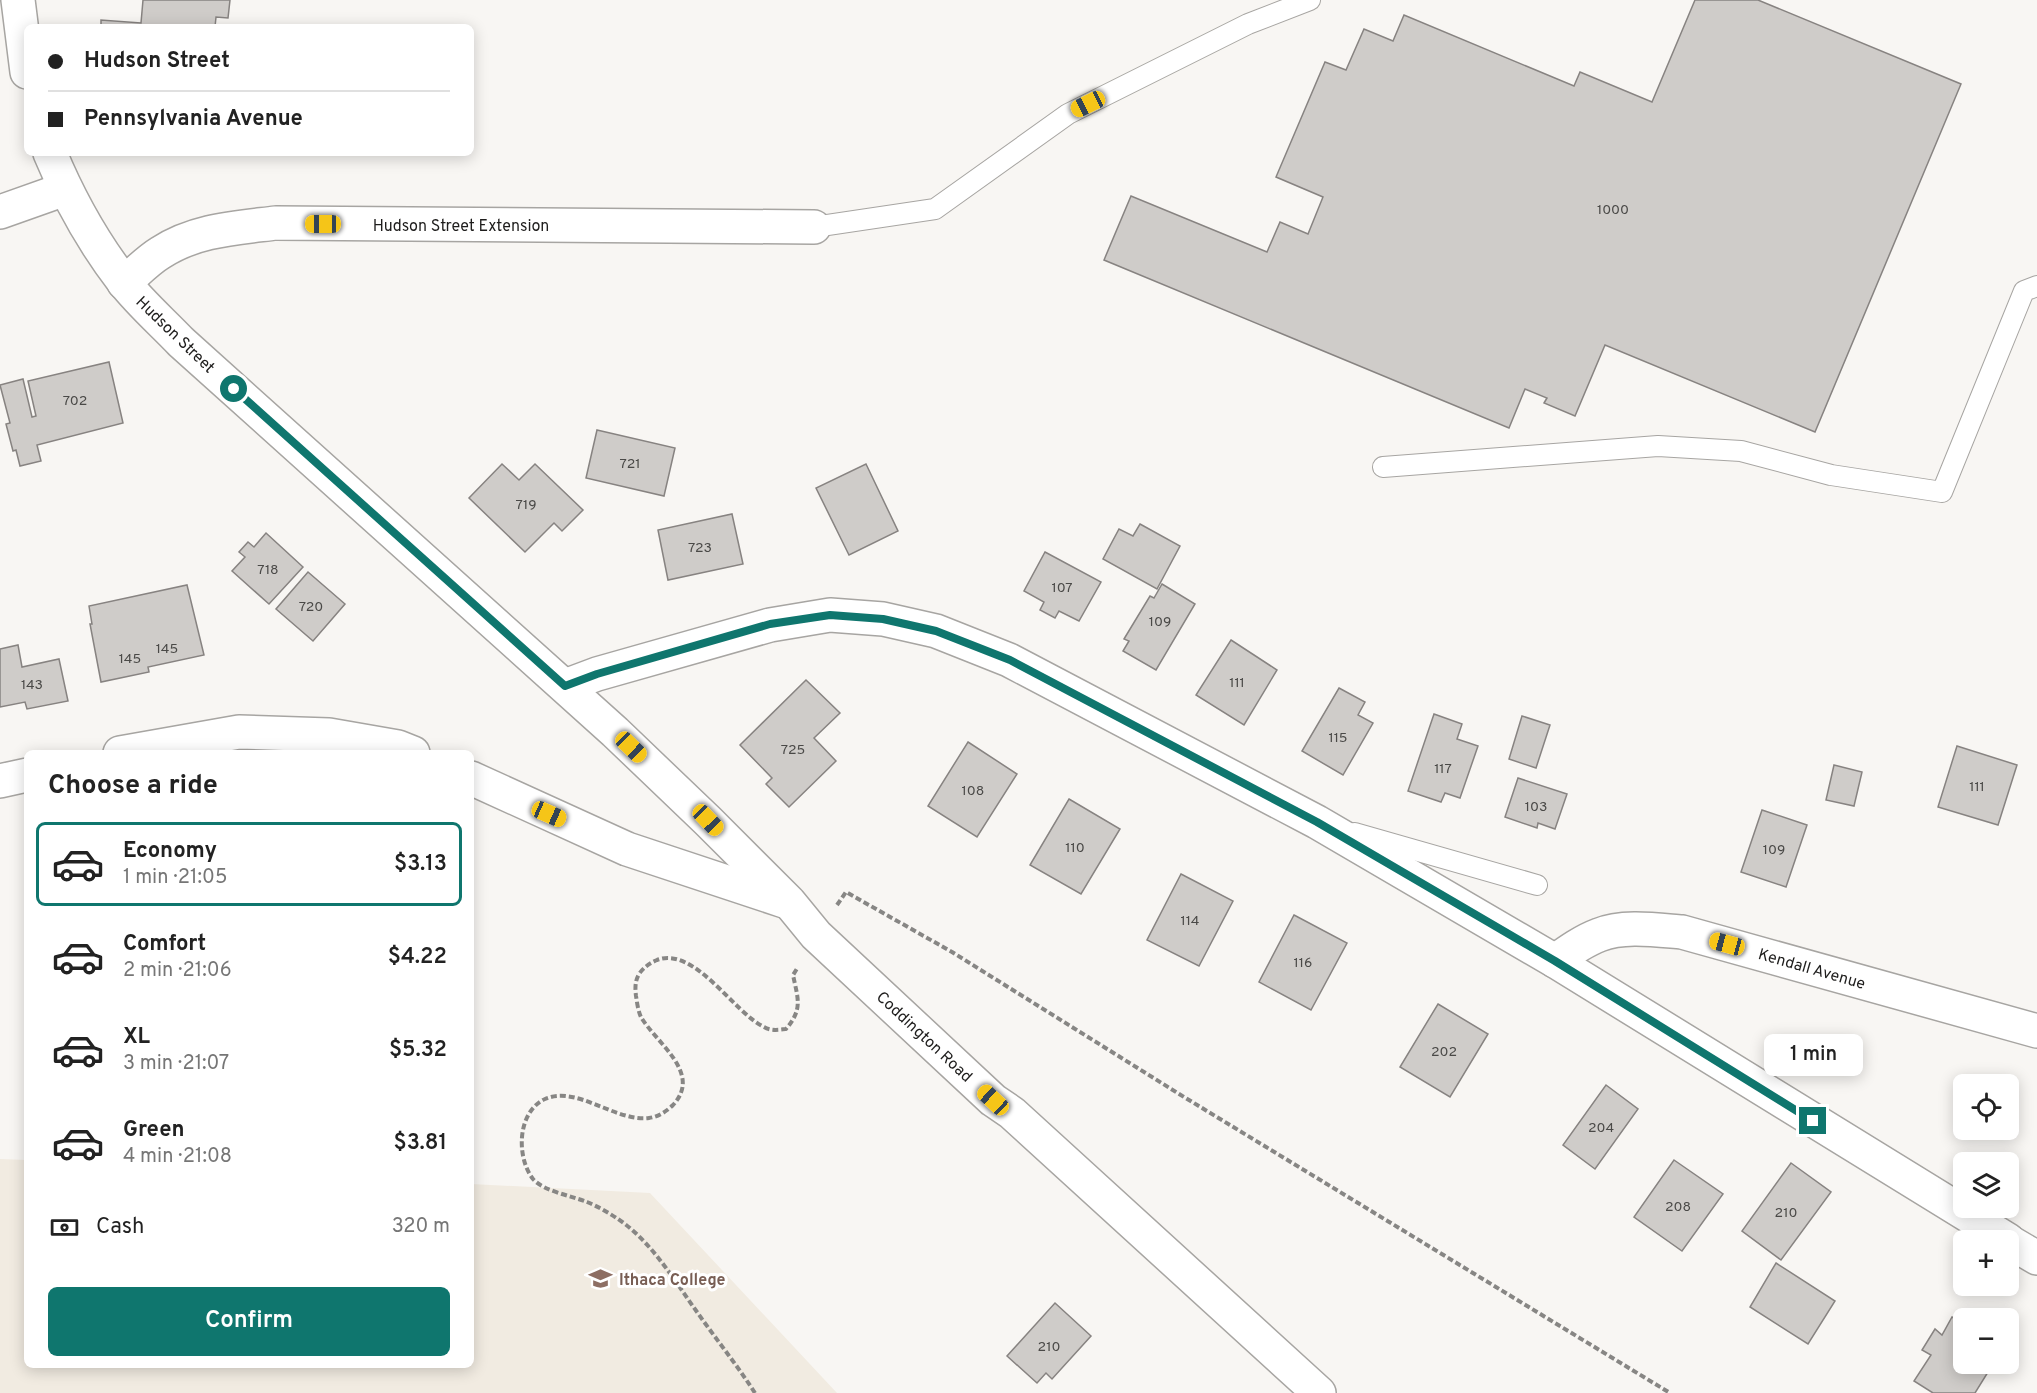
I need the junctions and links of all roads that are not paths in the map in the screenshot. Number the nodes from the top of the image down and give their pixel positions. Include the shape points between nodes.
1 (18, 0) edge
2 (1310, 0) edge
3 (24, 48) edge
4 (51, 156) edge
5 (65, 189) junction
6 (0, 212) edge
7 (814, 227) joint
8 (124, 283) junction
9 (2037, 286) edge
10 (1383, 467) dead end
11 (565, 686) junction
12 (137, 750) edge
13 (406, 750) edge
14 (24, 776) edge
15 (474, 779) edge
16 (0, 781) edge
17 (1317, 822) junction
18 (1537, 885) dead end
19 (789, 902) junction
20 (1555, 961) junction
21 (2037, 1031) edge
22 (1990, 1230) edge
23 (2019, 1247) edge
24 (2037, 1258) edge
25 (1319, 1393) edge

1 - 3 street
2 - 7 lane via 1248,24 1068,114 935,209
4 - 5 street, Hudson Street
5 - 6 street
5 - 8 street, Hudson Street
7 - 8 street, Hudson Street Extension via 276,223 218,230 183,240 158,254
8 - 11 street, Hudson Street via 181,342
9 - 10 lane via 2024,291 1942,492 1831,475 1741,451 1658,446
11 - 17 street via 770,624 830,615 883,619 936,631 1010,660
11 - 19 street, Hudson Street
12 - 13 street via 239,732 329,735
14 - 16 street
15 - 19 street via 627,849
17 - 18 lane
17 - 20 street
19 - 25 street, Coddington Road via 816,935 993,1100 1012,1113
20 - 21 street, Kendall Avenue via 1601,934 1636,929 1682,932
20 - 22 street
23 - 24 street

